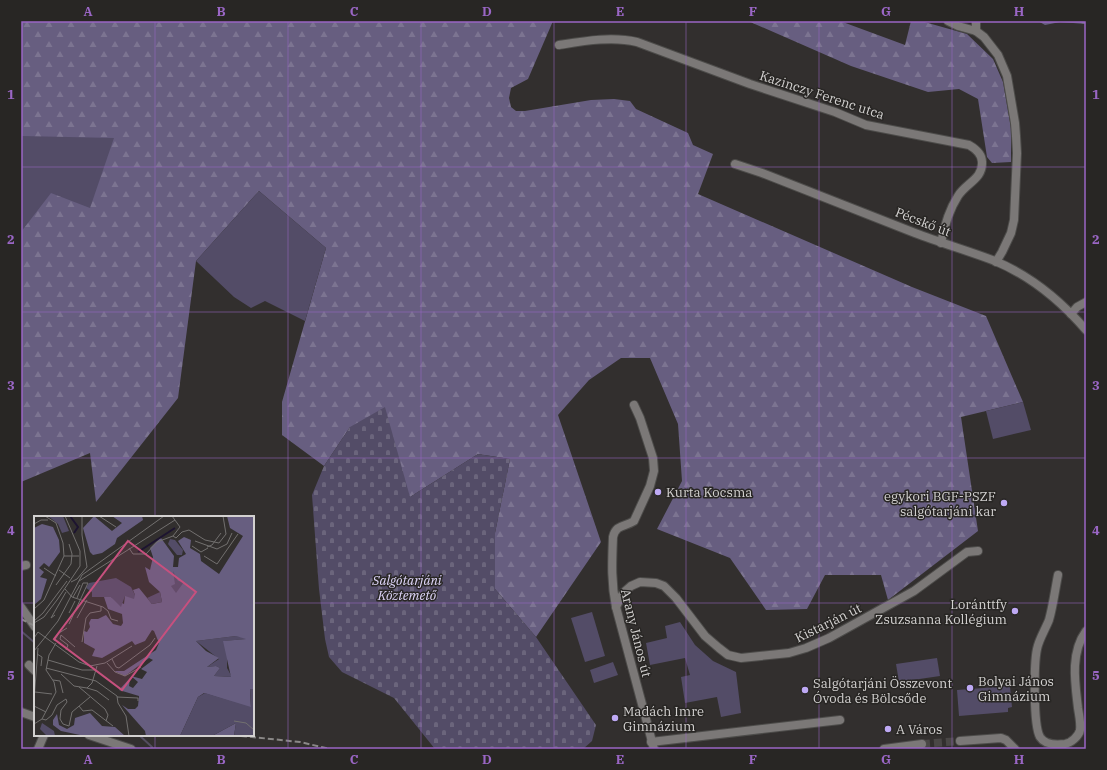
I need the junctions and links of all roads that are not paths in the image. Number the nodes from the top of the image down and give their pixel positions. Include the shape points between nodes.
1 (948, 21) edge
2 (976, 21) edge
3 (976, 31) junction
4 (559, 45) dead end
5 (735, 164) dead end
6 (942, 243) junction
7 (996, 262) junction
8 (1086, 302) edge
9 (1071, 314) junction
10 (1086, 330) edge
11 (634, 405) dead end
12 (978, 551) dead end
13 (1058, 575) dead end
14 (612, 584) junction
15 (631, 586) junction
16 (21, 607) edge
17 (616, 607) junction
18 (34, 626) edge
19 (1086, 631) edge
20 (28, 665) dead end
21 (34, 670) edge
22 (21, 712) edge
23 (34, 717) edge
24 (840, 720) dead end
25 (44, 736) edge
26 (92, 736) edge
27 (1006, 740) junction
28 (960, 741) tunnel mouth
29 (922, 744) tunnel mouth
30 (652, 746) edge
31 (38, 749) edge
32 (131, 749) edge
33 (884, 749) edge
34 (1006, 749) edge
35 (1015, 749) edge

1 - 3 street
2 - 3 street
3 - 7 street via 991,45 1003,66 1015,123 1017,153 1014,220 1011,233
4 - 6 street, Kazinczy Ferenc utca via 584,41 629,40 866,124 969,145 981,156 981,170 957,198 948,217
5 - 6 street, Pécskő út
6 - 7 street, Pécskő út
7 - 9 street, Pécskő út via 1042,289
8 - 9 street
9 - 10 street, Pécskő út
11 - 14 street, Arany János út via 653,458 654,471 634,521 614,531
12 - 15 street, Kistarján út via 967,552 914,591 829,638 789,653 741,658 728,655 705,636 664,586 640,582
13 - 19 street via 1049,619 1037,648 1035,689 1036,722 1040,737 1055,745 1067,743 1075,738 1080,730 1076,661 1079,643
14 - 15 street, Kistarján út via 618,587
14 - 17 street, Arany János út
15 - 17 street via 623,593
16 - 18 street
17 - 30 street, Arany János út
20 - 21 street
22 - 23 street
24 - 30 street, Arany János út
25 - 31 street
26 - 32 street
27 - 28 street via 996,738
27 - 34 street
27 - 35 street
29 - 33 street

